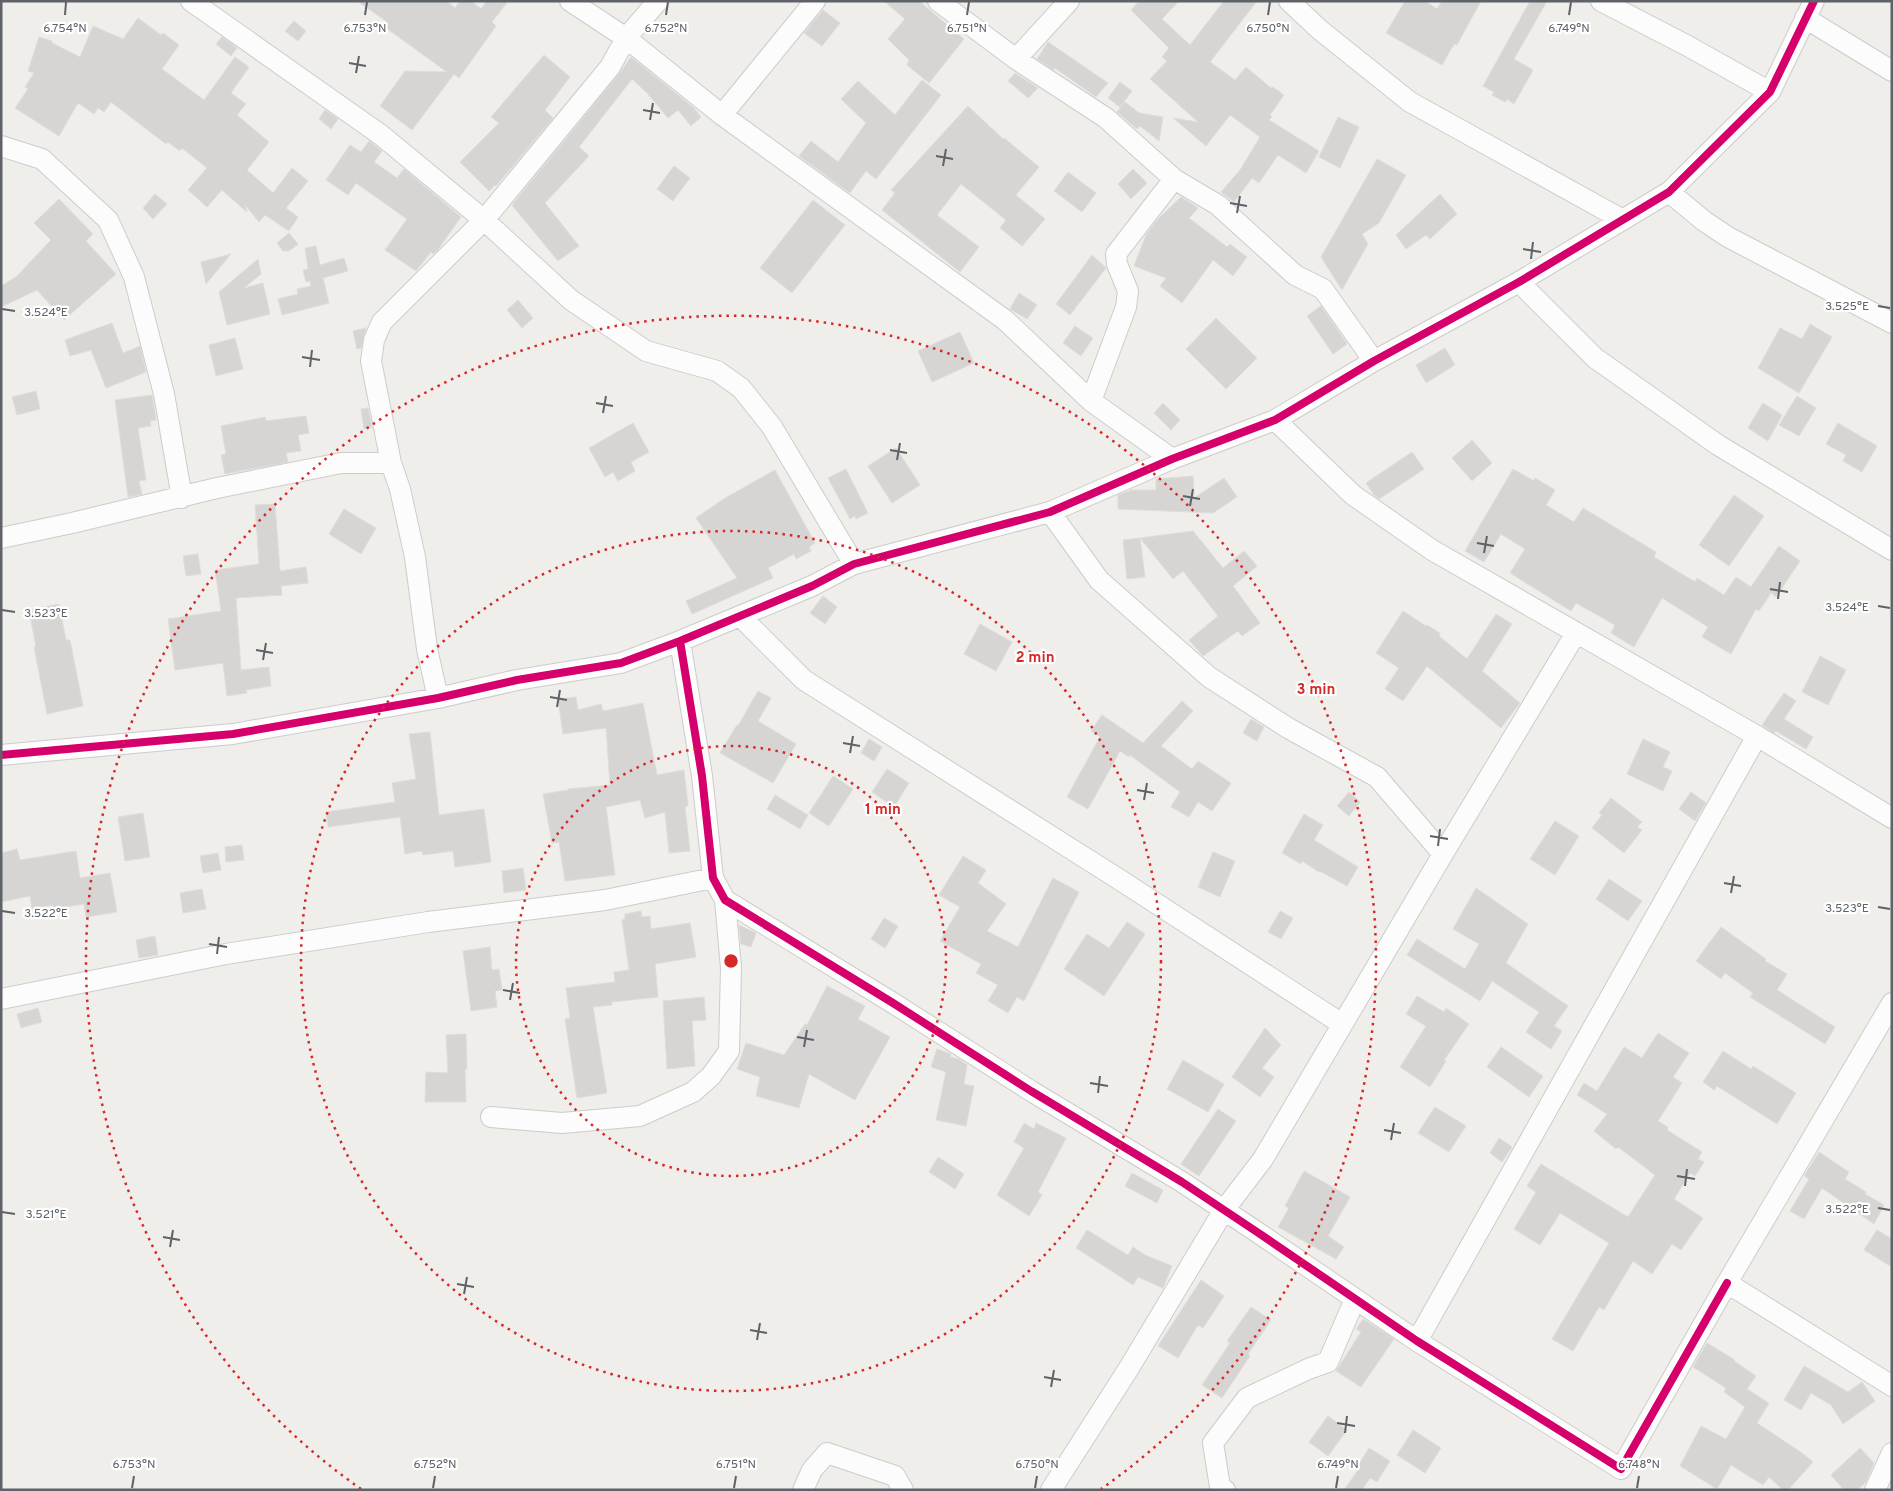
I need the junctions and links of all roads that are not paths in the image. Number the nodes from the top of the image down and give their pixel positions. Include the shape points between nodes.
1 (191, 1) edge
2 (570, 1) edge
3 (658, 1) edge
4 (815, 1) edge
5 (938, 1) edge
6 (1069, 1) edge
7 (1289, 1) edge
8 (1601, 1) edge
9 (1809, 10) edge
10 (626, 38) junction
11 (1016, 59) junction
12 (1892, 71) edge
13 (1770, 92) junction
14 (722, 115) junction
15 (1, 146) edge
16 (1174, 179) junction
17 (1669, 192) junction
18 (484, 220) junction
19 (1623, 220) junction
20 (1519, 282) junction
21 (1892, 324) edge
22 (1374, 361) junction
23 (1091, 401) junction
24 (1274, 420) junction
25 (1172, 459) junction
26 (391, 463) junction
27 (182, 498) junction
28 (1050, 512) junction
29 (1, 538) edge
30 (1892, 550) edge
31 (854, 564) junction
32 (740, 616) junction
33 (1576, 634) junction
34 (680, 641) junction
35 (438, 698) junction
36 (1757, 736) junction
37 (1, 755) edge
38 (1892, 818) edge
39 (1443, 854) junction
40 (713, 878) junction
41 (725, 900) junction
42 (1, 999) edge
43 (1892, 1003) edge
44 (1342, 1024) junction
45 (491, 1117) dead end
46 (1224, 1210) junction
47 (1727, 1282) junction
48 (1355, 1299) junction
49 (1417, 1341) junction
50 (1892, 1386) edge
51 (1892, 1454) edge
52 (803, 1490) edge
53 (903, 1490) edge
54 (1051, 1490) edge
55 (1225, 1490) edge
56 (1875, 1490) edge

1 - 18 street via 381,135
2 - 10 street
3 - 10 street
4 - 14 street
5 - 11 street
6 - 11 street
7 - 19 street via 1410,102
8 - 13 street
9 - 12 street
9 - 13 street
10 - 14 street
10 - 18 street via 610,67
11 - 16 street via 1106,118
13 - 17 street
14 - 23 street via 1006,320
15 - 27 street via 42,159 108,220 134,277 164,394
16 - 22 street via 1218,206 1295,275 1323,289
16 - 23 street via 1116,254 1128,292 1126,307
17 - 19 street
17 - 21 street via 1704,222 1728,237
18 - 26 street via 382,322 374,340 371,361
18 - 31 street via 571,300 646,351 717,371 741,388 772,427
19 - 20 street
20 - 22 street
20 - 30 street via 1595,358 1718,445
22 - 24 street
23 - 25 street
24 - 25 street
24 - 33 street via 1353,495 1432,550
25 - 28 street
26 - 27 street via 341,464
26 - 35 street via 415,557 427,649
27 - 29 street
28 - 31 street
28 - 39 street via 1099,580 1194,664 1288,728 1377,777
31 - 32 street via 812,586
32 - 34 street
32 - 44 street via 804,680
33 - 36 street
33 - 39 street
34 - 35 street via 621,663 517,680
34 - 40 street via 702,776
35 - 37 street via 234,734
36 - 38 street
36 - 49 street
39 - 44 street
40 - 41 street
40 - 42 street via 605,900 428,922 226,954
41 - 45 street via 731,968 729,1051 711,1076 693,1092 640,1116 562,1123
41 - 46 street
43 - 47 street
44 - 46 street via 1263,1159
46 - 48 street
46 - 54 street
47 - 49 street via 1621,1469
47 - 50 street
48 - 49 street
48 - 55 street via 1328,1362 1247,1398 1213,1443 1220,1487
51 - 56 street
52 - 53 street via 812,1470 827,1453 895,1476

